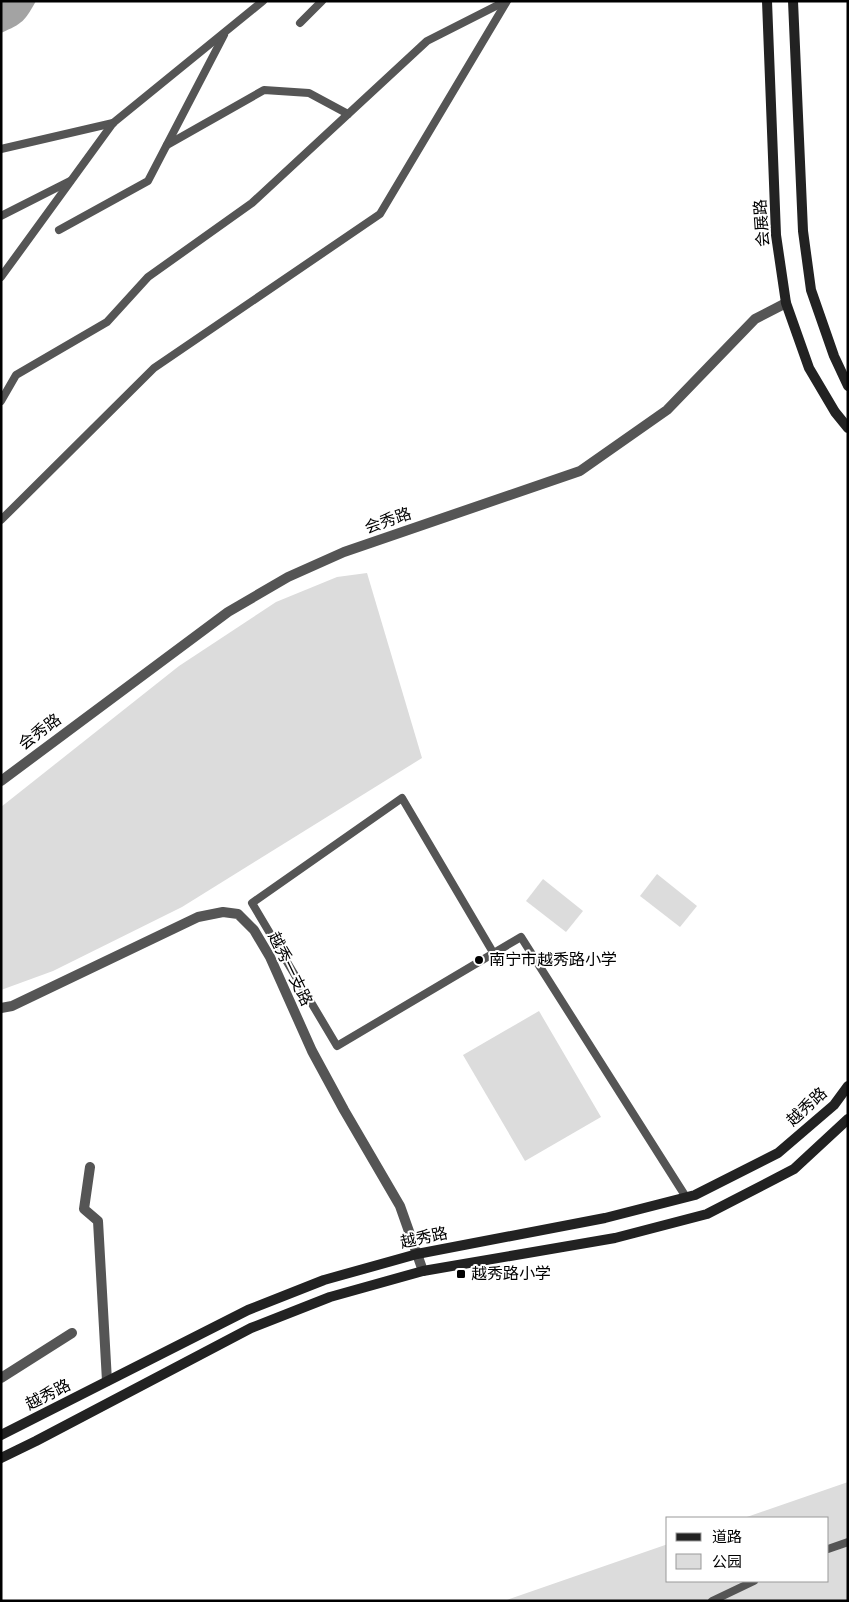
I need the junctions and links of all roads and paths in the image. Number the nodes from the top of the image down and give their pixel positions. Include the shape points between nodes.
1 (263, 1) edge
2 (322, 1) edge
3 (507, 1) edge
4 (767, 1) edge
5 (793, 1) edge
6 (300, 23) dead end
7 (226, 31) junction
8 (348, 114) junction
9 (113, 123) junction
10 (166, 146) junction
11 (1, 149) edge
12 (72, 180) junction
13 (1, 216) edge
14 (59, 230) dead end
15 (1, 277) edge
16 (786, 303) junction
17 (848, 386) edge
18 (1, 401) edge
19 (848, 428) edge
20 (1, 520) edge
21 (1, 781) edge
22 (494, 954) junction
23 (1, 1008) edge
24 (848, 1086) edge
25 (848, 1119) edge
26 (90, 1167) dead end
27 (686, 1197) junction
28 (417, 1254) junction
29 (423, 1271) junction
30 (72, 1333) dead end
31 (1, 1378) edge
32 (107, 1381) junction
33 (1, 1435) edge
34 (1, 1458) edge
35 (848, 1542) edge
36 (829, 1549) edge
37 (752, 1582) edge
38 (712, 1601) edge

1 - 7 lane
2 - 6 lane
3 - 8 lane via 427,41
3 - 20 lane via 380,214 154,368
4 - 16 main road, 会展路 via 776,235
5 - 17 main road via 803,231 811,290
7 - 9 lane
7 - 10 lane
8 - 10 lane via 309,93 264,90
8 - 18 lane via 252,203 148,277 107,322 16,375
9 - 11 lane
9 - 12 lane
10 - 14 lane via 148,181
12 - 13 lane
12 - 15 lane
16 - 19 main road, 会展路 via 809,368
16 - 21 street, 会秀路 via 755,319 667,410 580,471 344,552 288,577 228,612
22 - 22 lane via 337,1046 252,903 402,798
22 - 27 lane via 522,937
23 - 28 street, 越秀一支路 via 12,1006 198,917 223,912 238,914 254,930 270,958 312,1051 400,1206
24 - 27 main road, 越秀路 via 834,1105 778,1153
25 - 29 main road, 越秀路 via 794,1169 706,1214 615,1238
26 - 32 street via 84,1209 98,1221
27 - 28 main road, 越秀路 via 606,1218
28 - 29 street, 越秀一支路
28 - 32 main road, 越秀路 via 324,1280 248,1310
29 - 34 main road, 越秀路 via 330,1297 251,1328
30 - 31 street
32 - 33 main road, 越秀路
35 - 36 lane
37 - 38 lane

